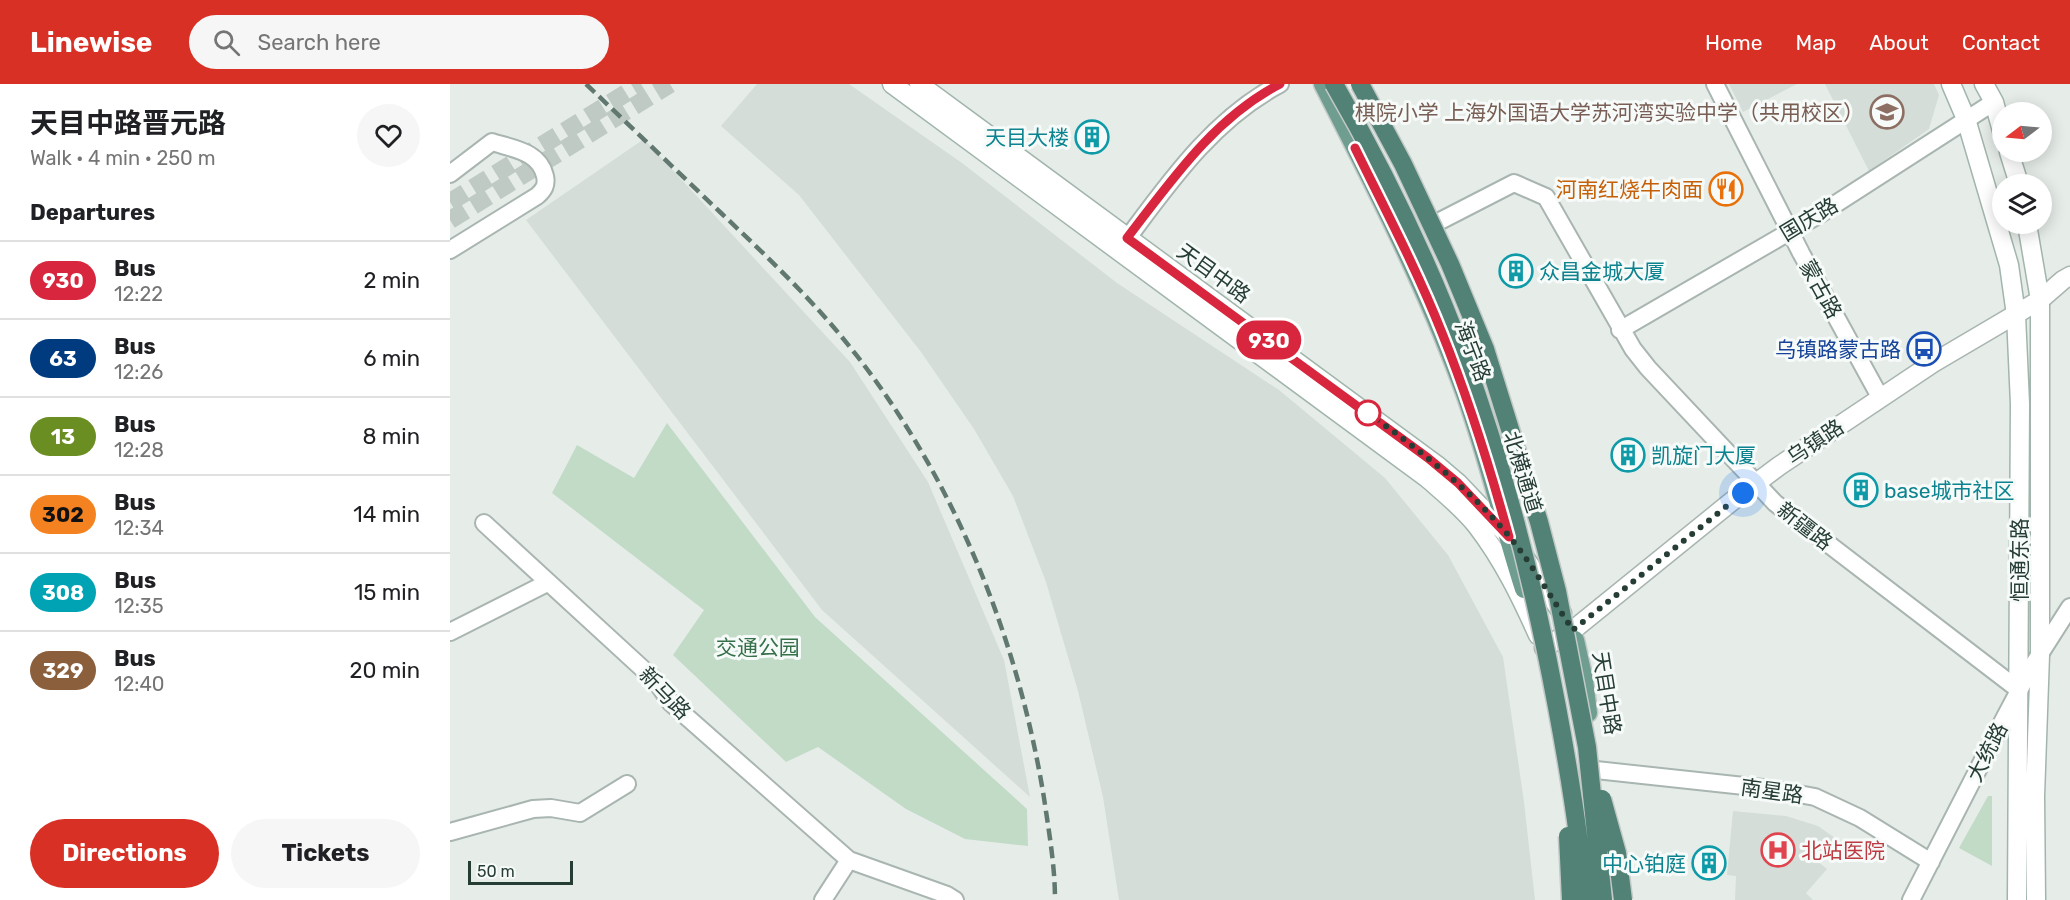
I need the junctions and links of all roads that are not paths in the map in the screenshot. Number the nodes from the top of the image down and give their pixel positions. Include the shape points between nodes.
1 (892, 84) edge
2 (919, 84) edge
3 (1280, 84) edge
4 (1323, 84) edge
5 (1334, 84) edge
6 (1360, 84) edge
7 (1368, 84) edge
8 (1715, 84) edge
9 (1951, 84) edge
10 (1984, 84) edge
11 (1994, 102) edge
12 (1992, 103) edge
13 (1966, 119) junction
14 (450, 174) edge
15 (1438, 222) junction
16 (1790, 231) junction
17 (2029, 234) edge
18 (1123, 244) junction
19 (450, 250) edge
20 (2070, 276) edge
21 (2040, 300) junction
22 (2016, 315) junction
23 (1620, 330) junction
24 (1880, 397) junction
25 (1755, 484) junction
26 (484, 523) dead end
27 (1509, 537) junction
28 (547, 583) junction
29 (2070, 607) edge
30 (1573, 630) junction
31 (450, 632) edge
32 (1544, 648) junction
33 (2040, 655) junction
34 (2019, 690) junction
35 (1587, 747) junction
36 (1565, 753) junction
37 (1596, 770) junction
38 (627, 784) dead end
39 (450, 832) edge
40 (849, 860) junction
41 (1931, 862) junction
42 (823, 900) edge
43 (955, 900) edge
44 (1571, 900) edge
45 (1578, 900) edge
46 (1585, 900) edge
47 (1603, 900) edge
48 (1609, 900) edge
49 (1623, 900) edge
50 (1911, 900) edge
51 (2017, 900) edge
52 (2036, 900) edge

1 - 18 main road, 天目中路
2 - 18 main road, 天目中路
3 - 18 street via 1208,139
4 - 27 main road, 海宁路 via 1442,332 1485,453
5 - 36 highway, 北横通道, bridge via 1429,273 1463,357 1535,596
6 - 35 highway, 北横通道, bridge via 1403,164 1485,349 1557,591
7 - 15 main road, 海宁路
8 - 16 street, 蒙古路
9 - 13 main road, 恒通东路
10 - 11 main road
12 - 13 street, 国庆路
13 - 16 street, 国庆路
13 - 22 main road, 恒通东路 via 2009,265
14 - 19 street via 492,142 531,154 539,161 546,184 537,196
15 - 23 street, 新疆路 via 1514,183 1546,197
15 - 30 main road, 海宁路 via 1474,303 1499,373
16 - 23 street, 国庆路
16 - 24 street, 蒙古路
17 - 21 main road, 恒通东路
18 - 27 main road, 天目中路 via 1425,456 1458,483
18 - 32 main road, 天目中路 via 1446,494 1476,524 1497,554
20 - 21 main road, 乌镇路
21 - 22 main road, 乌镇路
21 - 33 main road, 恒通东路
22 - 24 main road, 乌镇路
22 - 34 main road, 恒通东路 via 2020,404
23 - 25 street, 新疆路 via 1648,368
24 - 25 main road, 乌镇路
25 - 30 main road, 乌镇路
25 - 34 street, 新疆路 via 1774,503
26 - 28 street, 新马路
27 - 30 main road, 天目中路
27 - 32 main road, 海宁路
28 - 31 street
28 - 40 street, 新马路 via 656,681 671,703
29 - 33 street, 大统路
30 - 32 main road, 乌镇路
30 - 37 main road, 天目中路
32 - 45 main road, 天目中路 via 1575,854
33 - 34 street, 大统路
33 - 52 main road, 恒通东路
34 - 41 street, 大统路
34 - 51 main road, 恒通东路
35 - 47 highway, 北横通道, bridge
35 - 49 highway, bridge via 1617,853
36 - 44 highway, bridge
36 - 46 highway, 北横通道, bridge
37 - 41 street, 南星路 via 1815,797 1860,818
37 - 48 main road, 天目中路
38 - 39 street via 580,813 532,808
40 - 42 street
40 - 43 street
41 - 50 street, 大统路

